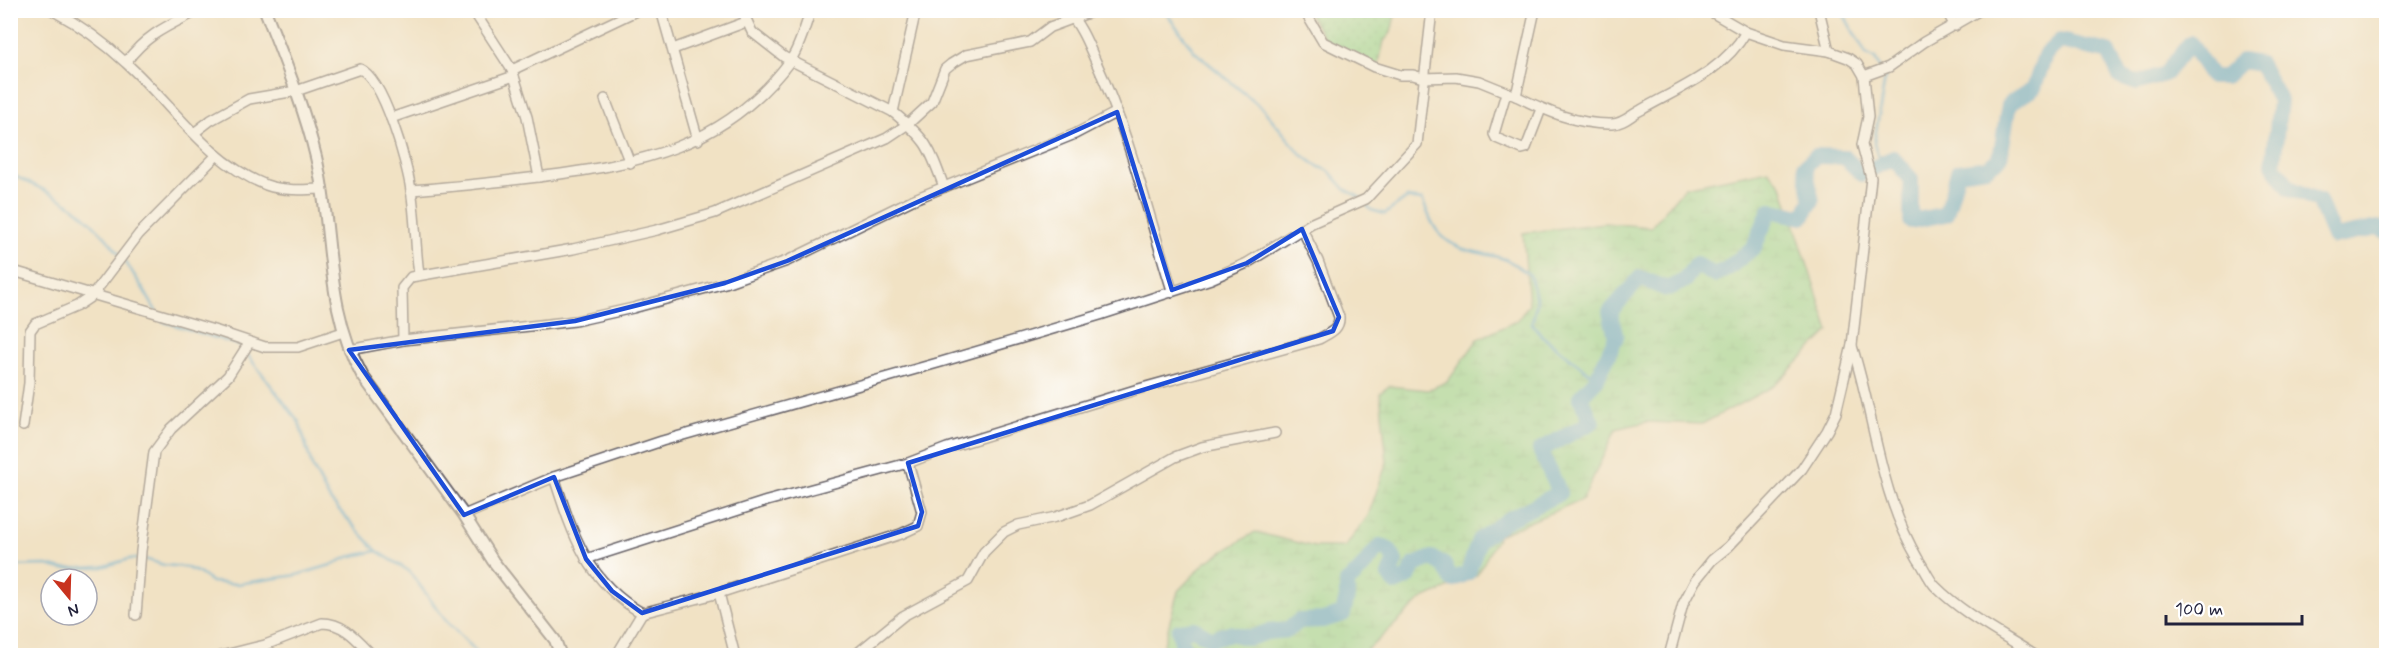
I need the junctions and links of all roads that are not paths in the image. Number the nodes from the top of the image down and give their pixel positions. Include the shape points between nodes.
1 (52, 10) edge
2 (74, 10) edge
3 (199, 10) edge
4 (265, 10) edge
5 (473, 10) edge
6 (638, 10) edge
7 (661, 10) edge
8 (742, 10) edge
9 (811, 10) edge
10 (916, 10) edge
11 (1066, 10) edge
12 (1096, 10) edge
13 (1304, 10) edge
14 (1432, 10) edge
15 (1535, 10) edge
16 (1708, 10) edge
17 (1819, 10) edge
18 (1946, 10) edge
19 (1980, 10) edge
20 (1075, 19) junction
21 (68, 20) junction
22 (746, 22) junction
23 (1955, 26) junction
24 (1746, 32) junction
25 (673, 49) junction
26 (1829, 51) junction
27 (791, 60) junction
28 (126, 62) junction
29 (513, 73) junction
30 (1864, 76) junction
31 (1424, 78) junction
32 (296, 91) junction
33 (1506, 93) junction
34 (1516, 96) junction
35 (605, 99) dead end
36 (1542, 109) junction
37 (893, 112) junction
38 (1117, 112) junction
39 (391, 118) junction
40 (908, 124) junction
41 (194, 134) junction
42 (698, 140) junction
43 (217, 155) junction
44 (630, 163) junction
45 (539, 177) junction
46 (944, 187) junction
47 (321, 189) junction
48 (411, 190) junction
49 (1302, 229) junction
50 (10, 270) edge
51 (420, 274) junction
52 (1172, 290) junction
53 (92, 296) junction
54 (343, 332) junction
55 (403, 340) junction
56 (249, 343) junction
57 (1852, 345) junction
58 (349, 350) junction
59 (23, 426) dead end
60 (1275, 433) dead end
61 (908, 463) junction
62 (554, 477) junction
63 (464, 515) junction
64 (586, 559) junction
65 (719, 593) junction
66 (642, 613) junction
67 (136, 615) dead end
68 (222, 656) edge
69 (373, 656) edge
70 (561, 656) edge
71 (568, 656) edge
72 (582, 656) edge
73 (616, 656) edge
74 (735, 656) edge
75 (854, 656) edge
76 (1669, 656) edge
77 (2036, 656) edge

1 - 21 street
2 - 21 street
3 - 28 street via 151,35
4 - 32 street
5 - 29 street
6 - 29 street
7 - 25 street
8 - 22 street
9 - 27 street
10 - 37 street
11 - 20 street
12 - 20 street
13 - 31 street via 1323,42 1392,74
14 - 31 street
15 - 34 street
16 - 24 street
17 - 26 street
18 - 23 street
19 - 23 street
20 - 38 street
20 - 40 street via 1050,27 1030,42 966,55 951,64 945,69 932,102
21 - 28 street
22 - 25 street
22 - 27 street via 763,42
23 - 30 street via 1889,67
24 - 26 street via 1784,45
24 - 36 street via 1736,49 1700,78 1622,122 1591,123
25 - 42 street
26 - 30 street via 1854,62
27 - 37 street
27 - 42 street via 758,97
28 - 41 street
29 - 39 street
29 - 45 street
30 - 57 street via 1868,117 1862,145 1871,178
31 - 33 street via 1479,81
31 - 49 street via 1417,144 1363,201
32 - 39 street via 360,69 375,83
32 - 41 street via 249,99 218,115
32 - 47 street
33 - 34 street
33 - 36 street via 1496,138 1526,148
34 - 36 street
35 - 44 street
37 - 40 street
38 - 46 street via 1075,134
38 - 52 street
39 - 48 street
40 - 46 street via 928,146
40 - 51 street via 864,150 715,213 573,249
41 - 43 street
42 - 44 street
43 - 47 street via 268,186
43 - 53 street via 140,234
44 - 45 street
45 - 48 street
46 - 55 street via 787,261 725,284 575,321
47 - 54 street via 335,304
48 - 51 street
49 - 52 street via 1247,263
49 - 61 street via 1339,317 1334,331
50 - 53 street
51 - 55 street via 411,277 402,288
52 - 62 street via 941,362 662,441
53 - 56 street
53 - 59 street via 35,324 30,331
54 - 56 street via 297,347
54 - 58 street
55 - 58 street
56 - 67 street via 228,376 171,429 154,452
57 - 76 street via 1843,390 1827,431 1802,469 1695,582 1683,604
57 - 77 street via 1892,504 1933,584 1958,607
58 - 63 street via 362,375
60 - 75 street via 1202,447 1175,457 1090,505 1004,531 984,552 968,581 903,616
61 - 64 street via 767,501
61 - 65 street via 922,512 918,526
62 - 63 street
62 - 64 street via 573,534
63 - 70 street via 493,561 555,640
64 - 66 street via 612,591
65 - 66 street
65 - 74 street
66 - 73 street
68 - 69 street via 330,623 349,632
71 - 72 street

